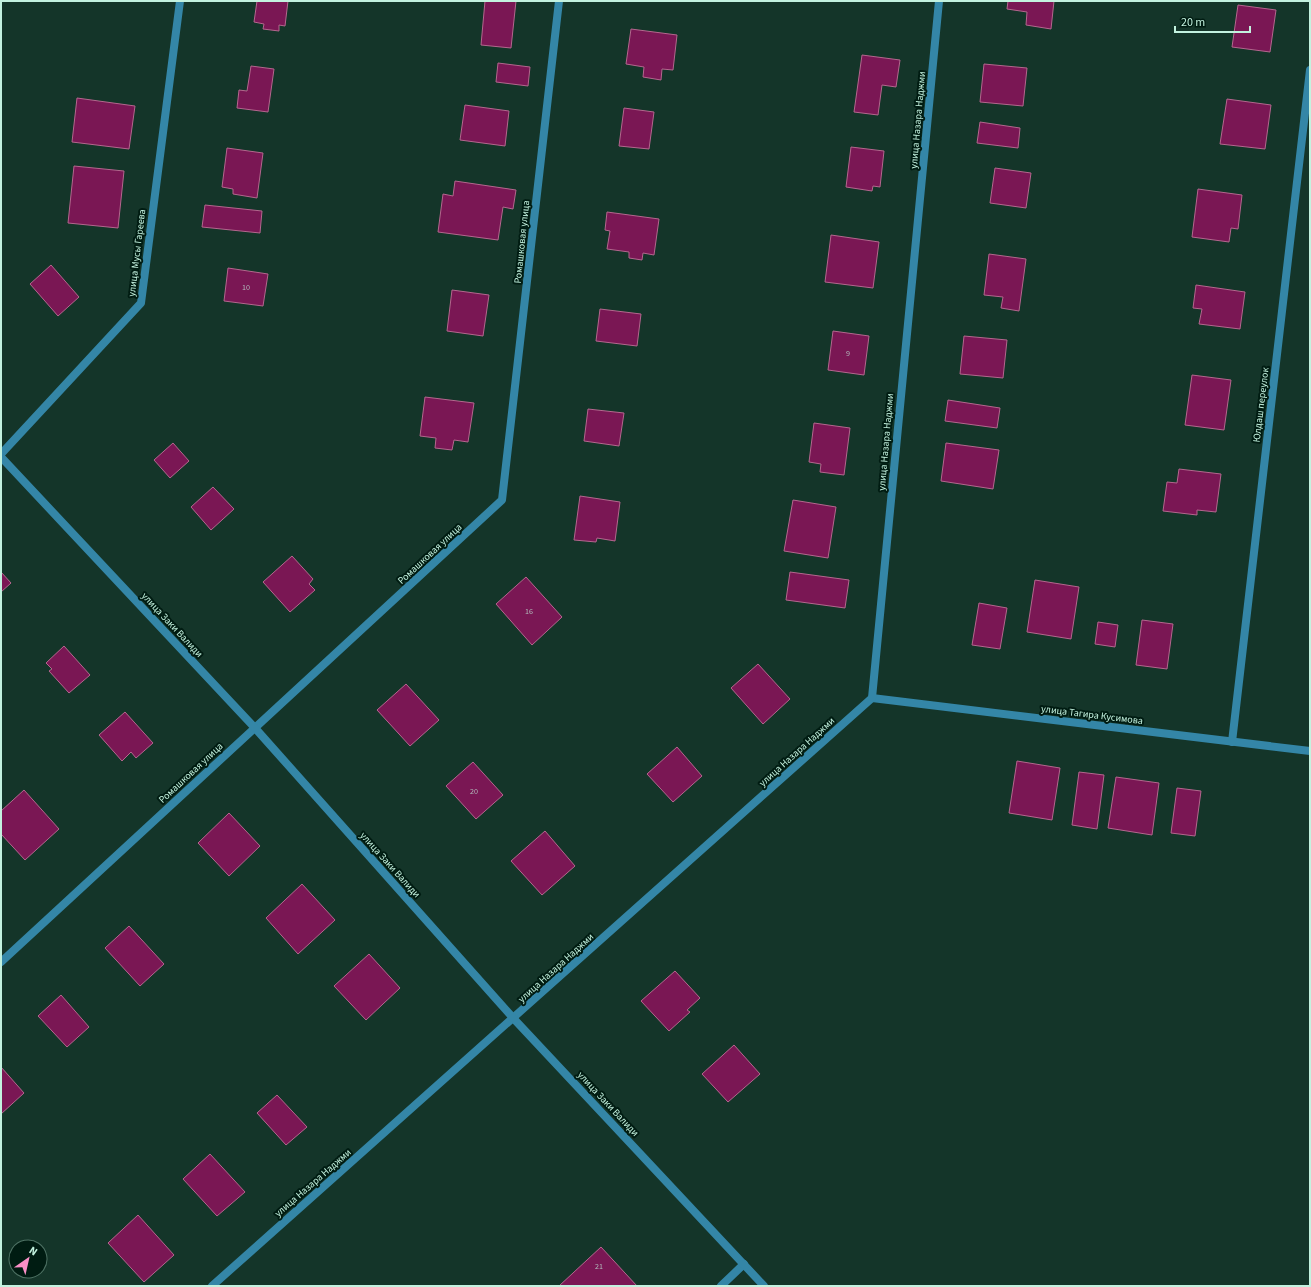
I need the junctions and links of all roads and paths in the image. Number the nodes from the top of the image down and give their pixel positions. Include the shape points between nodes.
1 (180, 1) edge
2 (559, 1) edge
3 (939, 1) edge
4 (1310, 70) edge
5 (1, 455) edge
6 (872, 698) junction
7 (254, 728) junction
8 (1232, 742) junction
9 (1310, 751) edge
10 (1, 962) edge
11 (514, 1019) junction
12 (744, 1264) junction
13 (212, 1286) edge
14 (721, 1286) edge
15 (764, 1286) edge

1 - 5 street, улица Мусы Гареева via 141,302
2 - 7 street, Ромашковая улица via 502,500
3 - 6 street, улица Назара Наджми
4 - 8 street, Юлдаш переулок
5 - 7 street, улица Заки Валиди
6 - 8 street, улица Тагира Кусимова
6 - 11 street, улица Назара Наджми
7 - 10 street, Ромашковая улица
7 - 11 street, улица Заки Валиди
8 - 9 street, улица Тагира Кусимова
11 - 12 street, улица Заки Валиди
11 - 13 street, улица Назара Наджми
12 - 14 street
12 - 15 street, улица Заки Валиди

